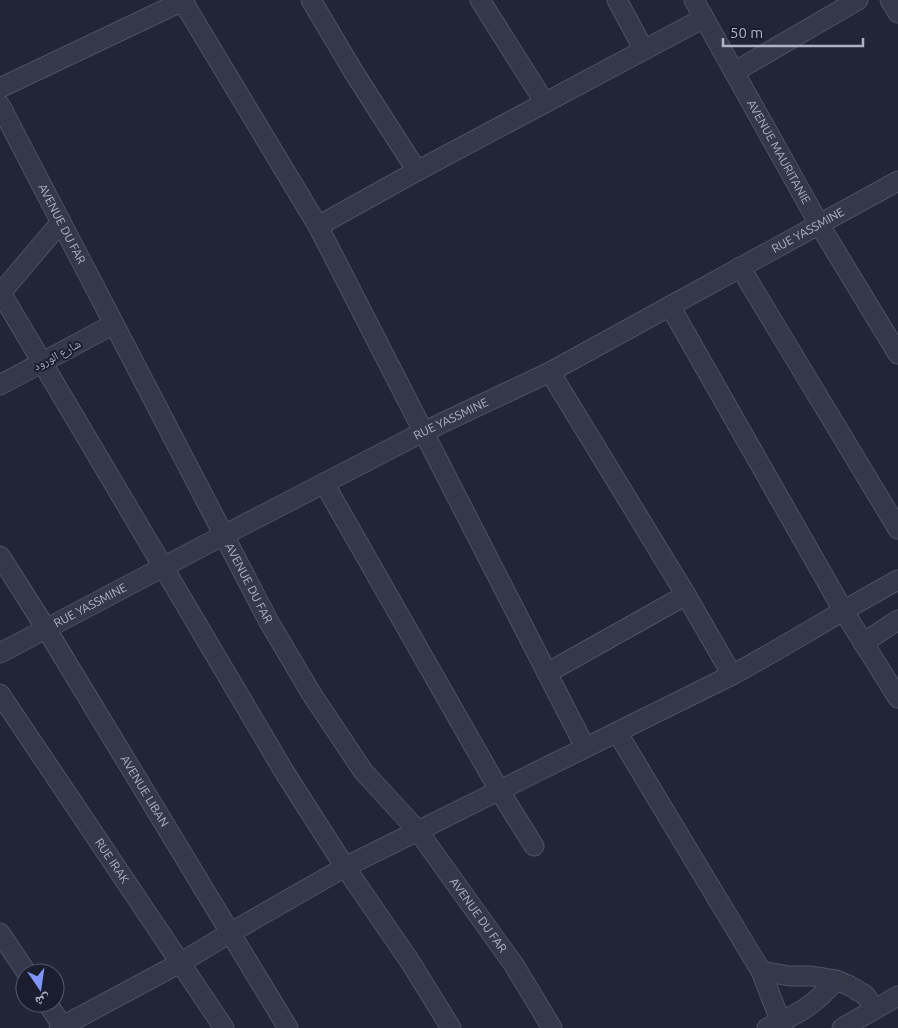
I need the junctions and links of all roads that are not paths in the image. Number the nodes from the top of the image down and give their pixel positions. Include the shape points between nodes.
1 (183, 0) edge
2 (311, 0) edge
3 (480, 0) edge
4 (617, 0) edge
5 (694, 0) edge
6 (858, 0) edge
7 (890, 0) edge
8 (898, 13) edge
9 (704, 18) junction
10 (644, 50) junction
11 (734, 72) junction
12 (0, 88) edge
13 (545, 102) junction
14 (0, 104) edge
15 (417, 170) junction
16 (898, 181) edge
17 (61, 222) junction
18 (819, 224) junction
19 (318, 226) junction
20 (740, 267) junction
21 (0, 293) edge
22 (670, 306) junction
23 (114, 324) junction
24 (898, 354) edge
25 (43, 362) junction
26 (550, 372) junction
27 (0, 385) edge
28 (423, 432) junction
29 (324, 483) junction
30 (898, 529) edge
31 (224, 535) junction
32 (0, 556) edge
33 (164, 566) junction
34 (898, 580) edge
35 (686, 595) junction
36 (843, 610) junction
37 (898, 620) edge
38 (47, 630) junction
39 (863, 643) junction
40 (0, 653) edge
41 (547, 673) junction
42 (732, 675) junction
43 (0, 694) edge
44 (898, 698) edge
45 (617, 732) junction
46 (585, 747) junction
47 (499, 790) junction
48 (418, 831) junction
49 (534, 846) dead end
50 (345, 868) junction
51 (0, 933) edge
52 (230, 933) junction
53 (20, 963) edge
54 (180, 963) junction
55 (761, 972) junction
56 (836, 980) junction
57 (898, 996) edge
58 (875, 1009) junction
59 (53, 1013) edge
60 (777, 1026) edge
61 (62, 1027) edge
62 (224, 1028) edge
63 (288, 1028) edge
64 (451, 1028) edge
65 (552, 1028) edge
66 (842, 1028) edge

1 - 12 street
1 - 19 street
2 - 15 street
3 - 13 street
4 - 10 street
5 - 9 street, AVENUE MAURITANIE
6 - 11 street
7 - 8 street
9 - 10 street
9 - 11 street, AVENUE MAURITANIE
10 - 13 street
11 - 18 street, AVENUE MAURITANIE
13 - 15 street
14 - 17 street, AVENUE DU FAR
15 - 19 street
16 - 18 street, RUE YASSMINE
17 - 21 street
17 - 23 street, AVENUE DU FAR
18 - 20 street, RUE YASSMINE
18 - 24 street, AVENUE MAURITANIE
19 - 28 street
20 - 22 street, RUE YASSMINE
20 - 30 street
21 - 25 street
22 - 26 street, RUE YASSMINE
22 - 36 street
23 - 25 street, شارع الورود
23 - 31 street, AVENUE DU FAR
25 - 27 street, شارع الورود
25 - 33 street
26 - 28 street, RUE YASSMINE
26 - 35 street
28 - 29 street, RUE YASSMINE
28 - 41 street
29 - 31 street, RUE YASSMINE
29 - 47 street
31 - 33 street, RUE YASSMINE
31 - 48 street, AVENUE DU FAR via 310,693 363,771
32 - 38 street, AVENUE LIBAN
33 - 38 street, RUE YASSMINE
33 - 50 street via 285,773
34 - 36 street
35 - 41 street
35 - 42 street
36 - 39 street
36 - 42 street
37 - 39 street
38 - 40 street, RUE YASSMINE
38 - 52 street, AVENUE LIBAN
39 - 44 street
41 - 46 street
42 - 45 street
43 - 54 street, RUE IRAK
45 - 46 street
45 - 55 street
46 - 47 street
47 - 48 street
47 - 49 street
48 - 50 street
48 - 65 street, AVENUE DU FAR via 514,965
50 - 52 street
50 - 64 street via 409,960
51 - 53 street
52 - 54 street
52 - 63 street, AVENUE LIBAN
54 - 61 street
54 - 62 street, RUE IRAK
55 - 56 street
55 - 60 street
56 - 58 street via 865,995
56 - 60 street via 807,1008
57 - 58 street
58 - 66 street
59 - 61 street

